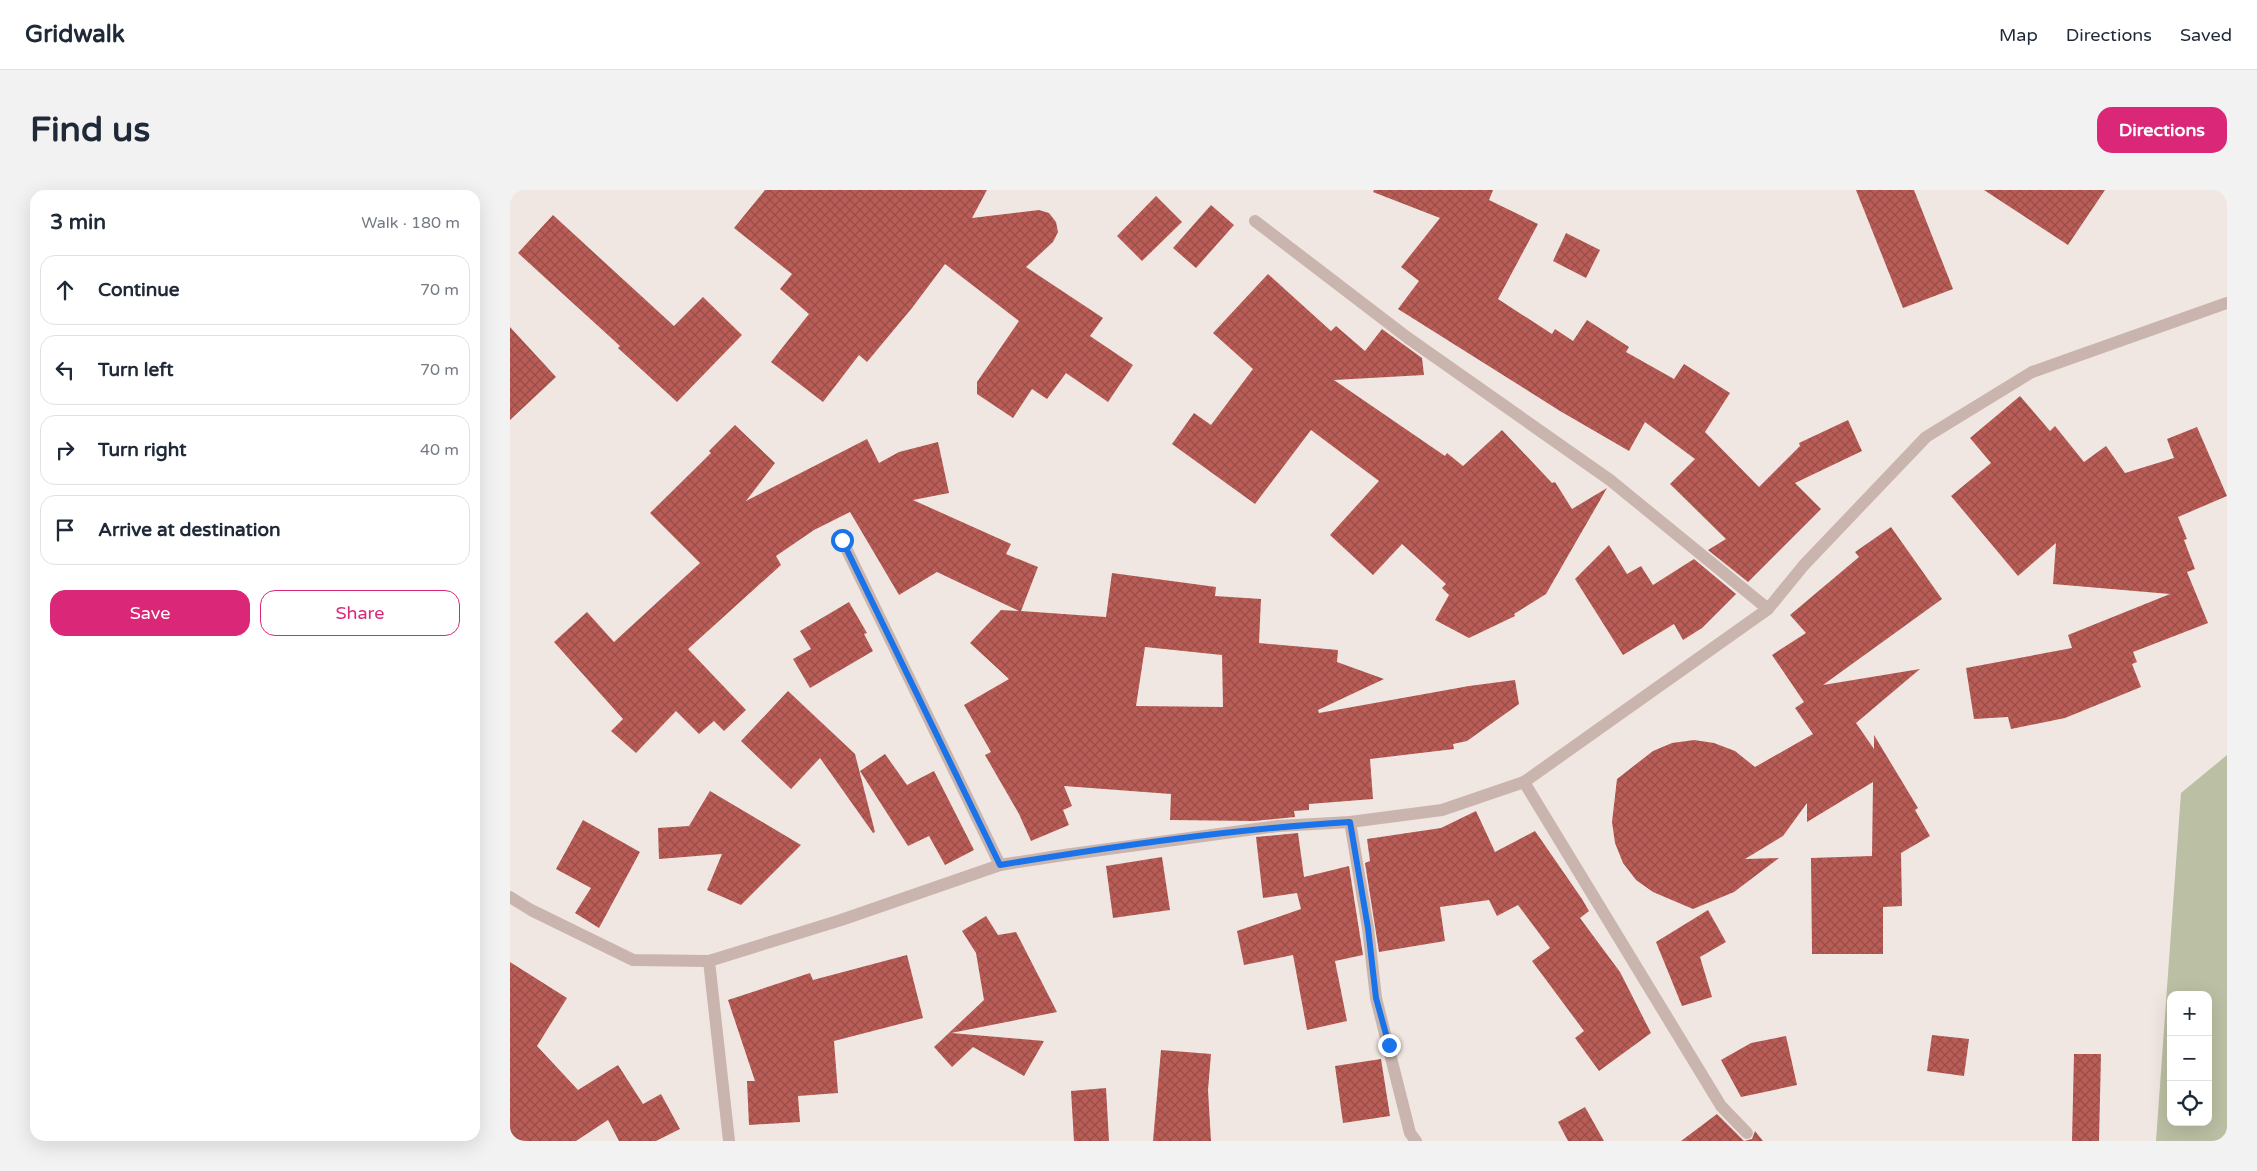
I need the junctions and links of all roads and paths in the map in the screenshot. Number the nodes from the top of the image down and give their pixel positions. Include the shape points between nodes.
1 (1255, 221) dead end
2 (2227, 303) edge
3 (842, 540) dead end
4 (1768, 609) junction
5 (1524, 782) junction
6 (1350, 822) junction
7 (1000, 865) junction
8 (510, 897) edge
9 (710, 961) junction
10 (1747, 1133) dead end
11 (729, 1141) edge
12 (1416, 1141) edge

1 - 4 street via 1408,338 1610,480
2 - 4 street via 2032,372 1926,438 1804,564
3 - 7 street
4 - 5 street
5 - 6 street via 1442,810
5 - 10 street via 1722,1106
6 - 7 street via 1278,826
6 - 12 street via 1376,998 1410,1133
7 - 9 street
8 - 9 street via 633,960
9 - 11 street

